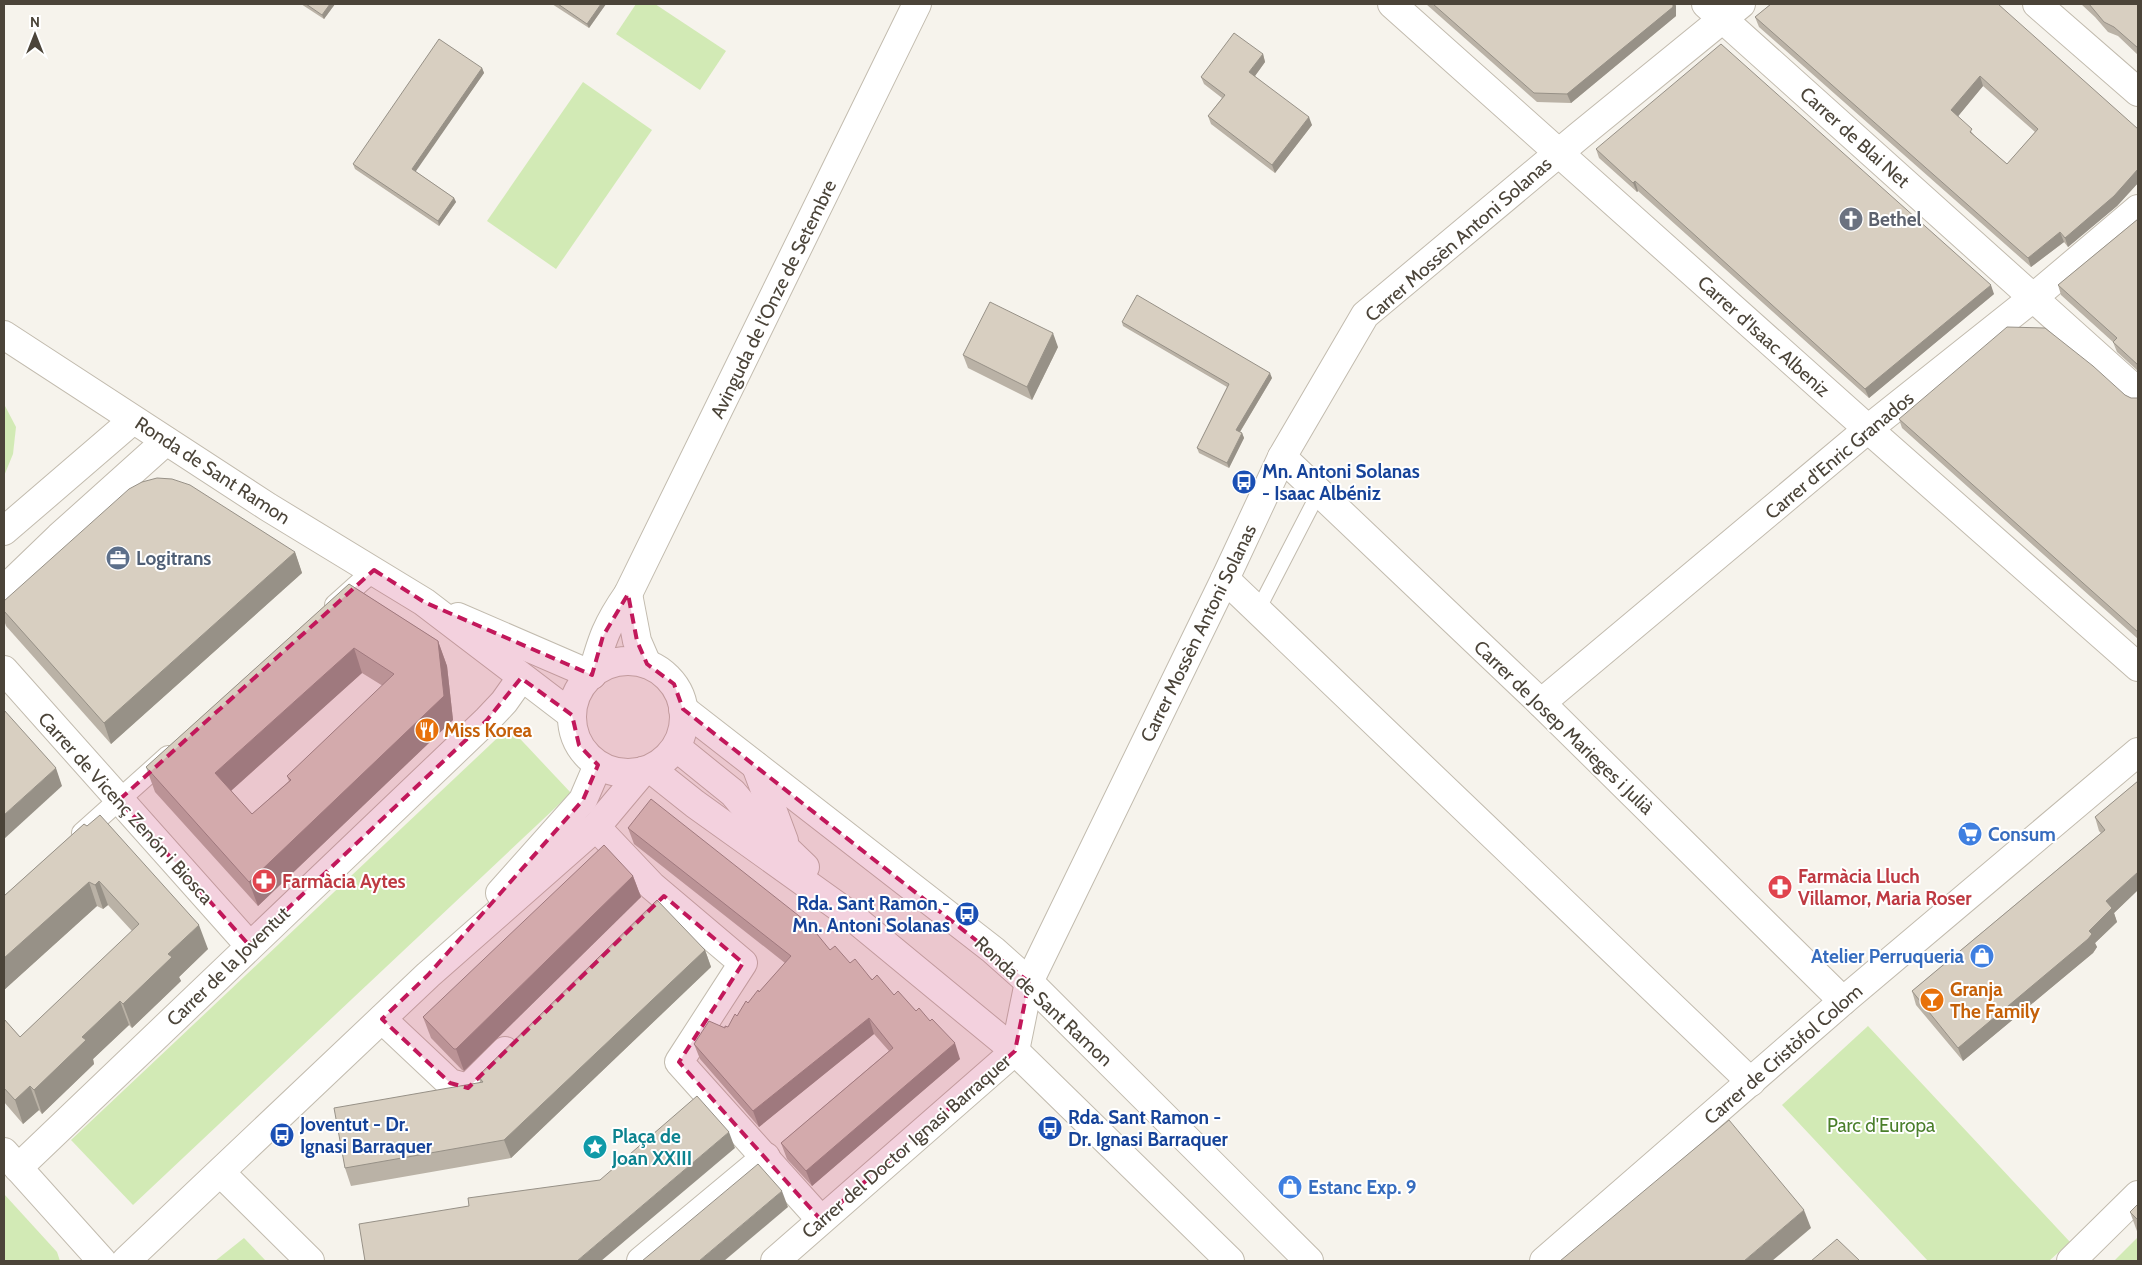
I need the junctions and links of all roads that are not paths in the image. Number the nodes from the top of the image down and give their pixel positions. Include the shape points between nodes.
1 (917, 4) edge
2 (1392, 4) edge
3 (2037, 4) edge
4 (1723, 9) edge
5 (2138, 92) edge
6 (1559, 152) junction
7 (2138, 209) edge
8 (2034, 297) junction
9 (4, 335) edge
10 (2138, 392) edge
11 (133, 420) junction
12 (1868, 429) junction
13 (166, 441) junction
14 (1282, 457) junction
15 (1319, 492) junction
16 (32, 507) junction
17 (4, 531) edge
18 (59, 536) junction
19 (374, 570) junction
20 (1225, 579) junction
21 (4, 590) edge
22 (628, 594) junction
23 (424, 602) junction
24 (1258, 610) junction
25 (323, 616) edge
26 (647, 664) junction
27 (2138, 667) edge
28 (4, 670) edge
29 (592, 675) junction
30 (521, 678) junction
31 (1541, 703) junction
32 (684, 709) junction
33 (572, 715) junction
34 (185, 741) edge
35 (676, 747) junction
36 (2138, 752) edge
37 (598, 765) junction
38 (756, 766) junction
39 (647, 770) junction
40 (119, 800) junction
41 (596, 827) junction
42 (69, 845) edge
43 (786, 847) junction
44 (664, 896) junction
45 (850, 915) junction
46 (643, 917) edge
47 (249, 945) junction
48 (428, 975) junction
49 (1028, 982) junction
50 (1844, 1001) junction
51 (382, 1020) junction
52 (524, 1033) edge
53 (1015, 1051) junction
54 (1752, 1082) junction
55 (766, 1157) junction
56 (11, 1160) edge
57 (221, 1173) junction
58 (2138, 1195) edge
59 (821, 1220) junction
60 (102, 1261) edge
61 (126, 1261) edge
62 (310, 1261) edge
63 (641, 1261) edge
64 (775, 1261) edge
65 (1230, 1261) edge
66 (1309, 1261) edge
67 (1544, 1261) edge
68 (2071, 1261) edge

1 - 22 street, Avinguda de l'Onze de Setembre
2 - 6 street, Carrer d'Isaac Albeniz
3 - 5 street
4 - 6 street, Carrer Mossèn Antoni Solanas
4 - 8 street, Carrer de Blai Net
6 - 12 street, Carrer d'Isaac Albeniz
6 - 14 street, Carrer Mossèn Antoni Solanas via 1365,315
7 - 8 street, Carrer d'Enric Granados
8 - 10 street, Carrer de Blai Net
8 - 12 street, Carrer d'Enric Granados
9 - 11 street, Ronda de Sant Ramon
11 - 13 street, Ronda de Sant Ramon
11 - 16 street
12 - 27 street, Carrer d'Isaac Albeniz
12 - 31 street, Carrer d'Enric Granados
13 - 18 street
13 - 19 street, Ronda de Sant Ramon
14 - 15 street, Carrer de Josep Marieges i Julià
14 - 20 street, Carrer Mossèn Antoni Solanas
15 - 24 lane
15 - 31 street, Carrer de Josep Marieges i Julià
16 - 17 street
16 - 18 street
18 - 21 street
19 - 23 street, Ronda de Sant Ramon
19 - 25 street
20 - 24 street
20 - 49 street, Carrer Mossèn Antoni Solanas
22 - 26 street via 637,642
22 - 29 street, Avinguda de l'Onze de Setembre via 610,619
23 - 29 street, Ronda de Sant Ramon
23 - 30 street, Ronda de Sant Ramon
24 - 54 street
26 - 29 street via 614,663
26 - 32 street via 674,684
28 - 40 street, Carrer de Vicenç Zenón i Biosca
29 - 33 street via 576,695
30 - 33 street, Ronda de Sant Ramon
30 - 47 street, Carrer de la Joventut via 487,720
31 - 50 street, Carrer de Josep Marieges i Julià
32 - 35 street via 683,732
32 - 38 street, Ronda de Sant Ramon
33 - 37 street via 572,728 579,744
34 - 40 street
35 - 39 street via 665,760
35 - 43 street, Ronda de Sant Ramon via 732,793
36 - 50 street, Carrer de Cristòfol Colom
37 - 39 street via 618,773 635,774
37 - 48 street via 583,800
38 - 43 street, Ronda de Sant Ramon
38 - 49 street, Ronda de Sant Ramon via 993,950
39 - 41 street
39 - 45 street, Ronda de Sant Ramon
40 - 42 street
40 - 47 street, Carrer de Vicenç Zenón i Biosca
41 - 44 street
41 - 48 street
43 - 45 street, Ronda de Sant Ramon
44 - 46 street
44 - 55 street via 743,964 679,1062
45 - 53 street, Ronda de Sant Ramon
47 - 56 street, Carrer de la Joventut
48 - 51 street
49 - 53 street, Carrer Mossèn Antoni Solanas
49 - 66 street, Ronda de Sant Ramon
50 - 54 street, Carrer de Cristòfol Colom
51 - 52 street via 450,1083 468,1088
51 - 57 street
53 - 59 street, Carrer del Doctor Ignasi Barraquer
53 - 65 street, Ronda de Sant Ramon
54 - 67 street, Carrer de Cristòfol Colom
55 - 59 street
55 - 63 street
56 - 60 street
57 - 61 street
57 - 62 street
58 - 68 street
59 - 64 street, Carrer del Doctor Ignasi Barraquer

